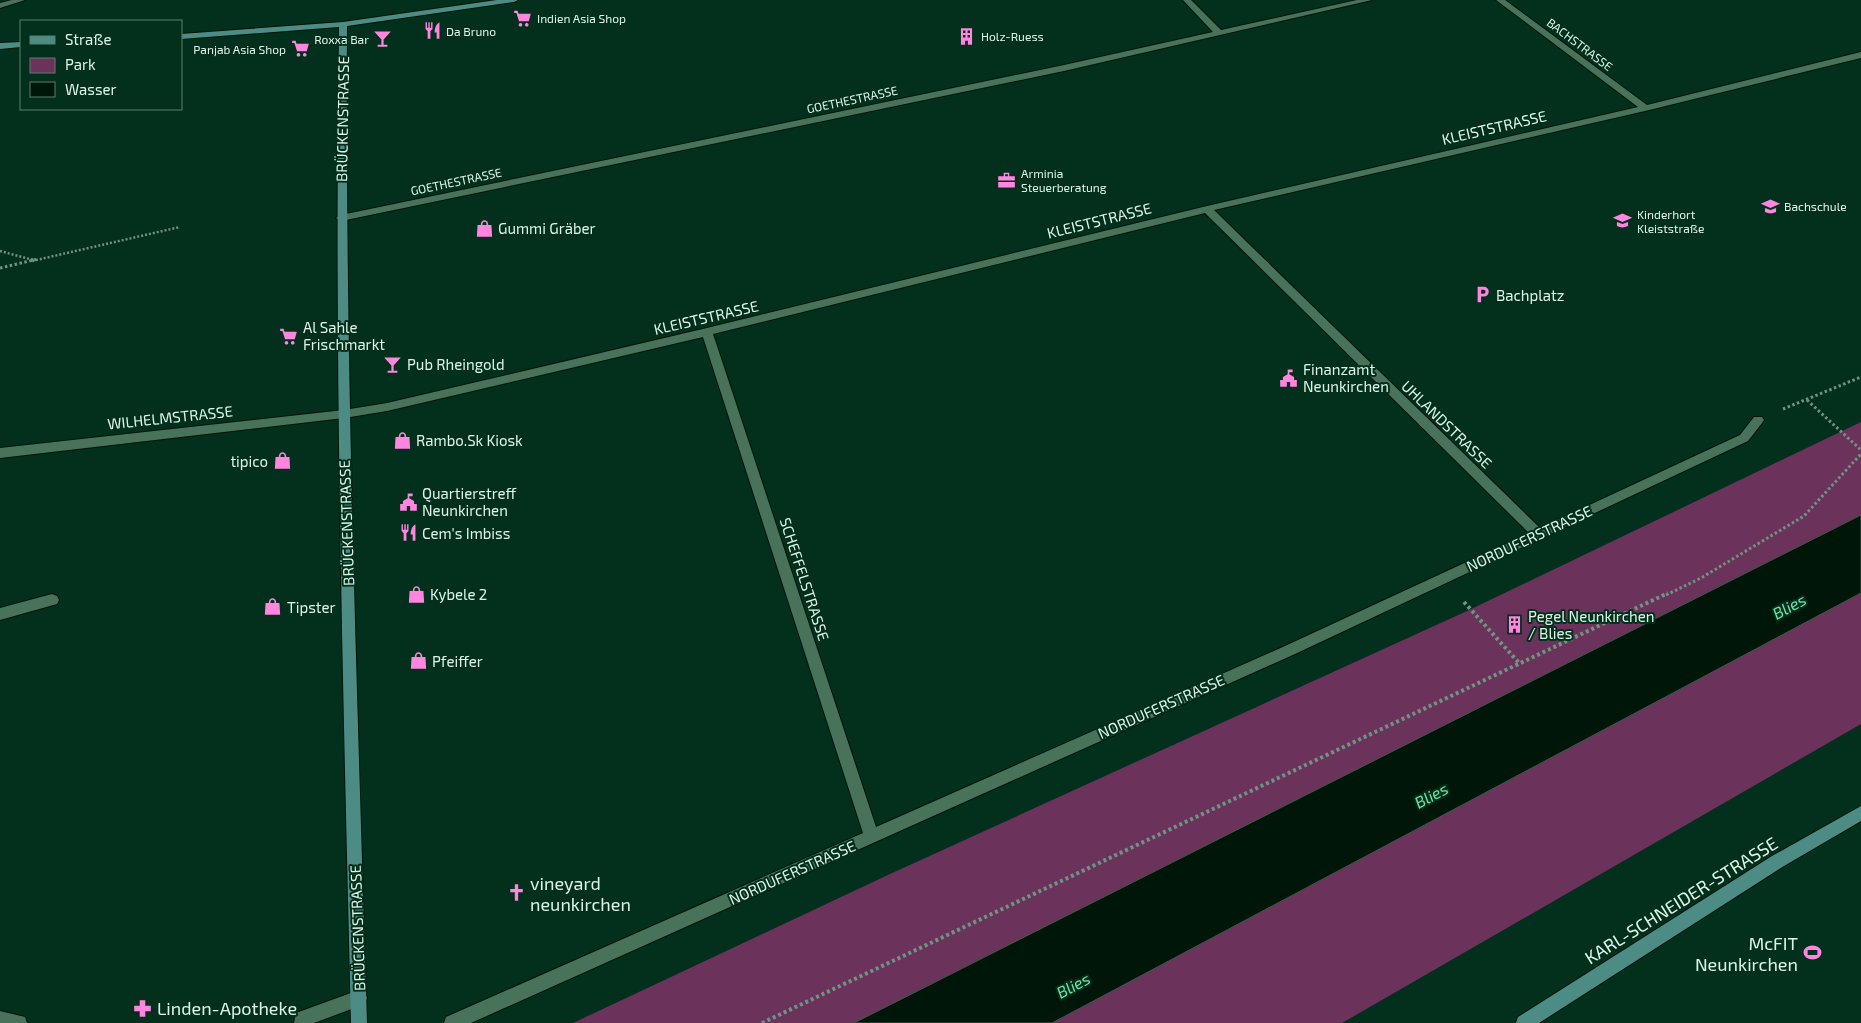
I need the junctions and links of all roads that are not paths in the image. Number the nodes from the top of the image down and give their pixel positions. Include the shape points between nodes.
1 (21, 0) edge
2 (514, 0) edge
3 (1187, 0) edge
4 (1368, 0) edge
5 (1500, 0) edge
6 (0, 6) edge
7 (343, 24) junction
8 (1218, 32) junction
9 (182, 37) edge
10 (20, 45) edge
11 (0, 46) edge
12 (1861, 55) edge
13 (1645, 108) junction
14 (1206, 209) junction
15 (340, 218) junction
16 (707, 332) junction
17 (344, 414) junction
18 (1758, 420) road end
19 (0, 453) edge
20 (1538, 534) junction
21 (52, 600) dead end
22 (0, 614) edge
23 (1861, 813) edge
24 (872, 836) junction
25 (359, 998) junction
26 (0, 1018) edge
27 (19, 1023) edge
28 (302, 1023) edge
29 (359, 1023) edge
30 (452, 1023) edge
31 (1524, 1023) edge

1 - 6 street
2 - 7 street
3 - 8 street
4 - 8 street, GOETHESTRASSE
5 - 13 street, BACHSTRASSE
7 - 9 street
7 - 15 street, BRÜCKENSTRASSE
8 - 15 street, GOETHESTRASSE via 1064,68
10 - 11 street
12 - 13 street, KLEISTSTRASSE
13 - 14 street, KLEISTSTRASSE
14 - 16 street, KLEISTSTRASSE
14 - 20 street, UHLANDSTRASSE
15 - 17 street, BRÜCKENSTRASSE
16 - 17 street, KLEISTSTRASSE via 387,407
16 - 24 street, SCHEFFELSTRASSE
17 - 19 street, WILHELMSTRASSE
17 - 25 street, BRÜCKENSTRASSE
18 - 20 street, NORDUFERSTRASSE via 1744,438
20 - 24 street, NORDUFERSTRASSE via 1290,650
21 - 22 street
23 - 31 street, KARL-SCHNEIDER-STRASSE via 1778,861
24 - 30 street, NORDUFERSTRASSE
25 - 28 street via 302,1019
25 - 29 street, BRÜCKENSTRASSE
26 - 27 street

